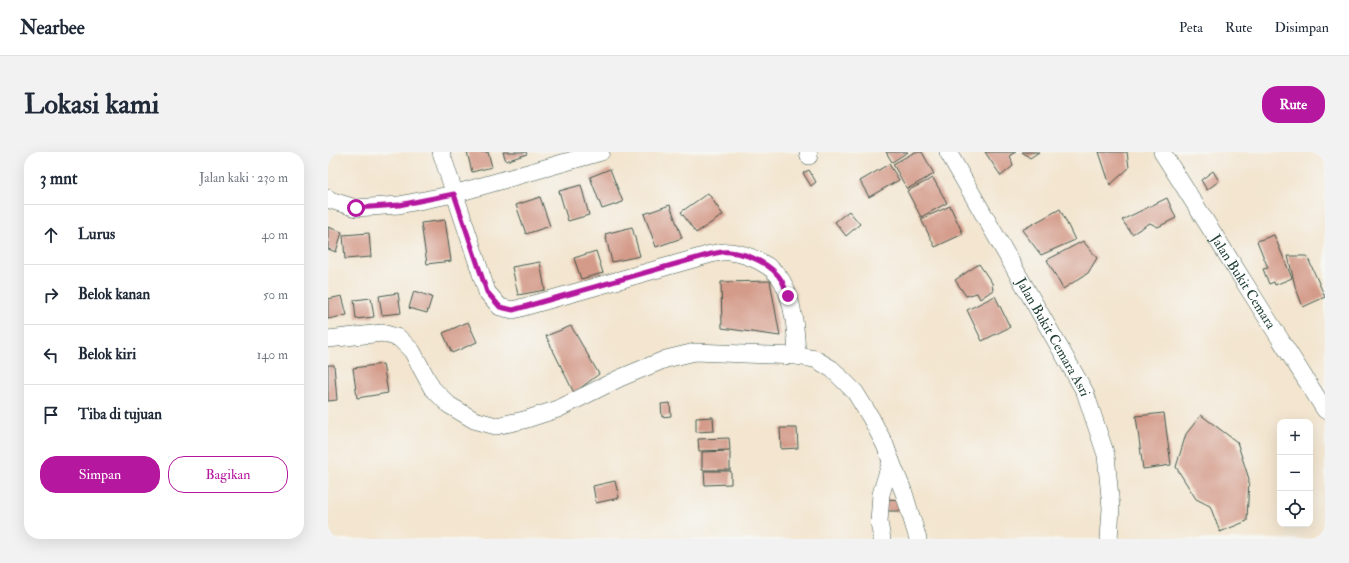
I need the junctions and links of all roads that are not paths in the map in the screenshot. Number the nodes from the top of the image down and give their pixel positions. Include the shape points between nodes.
1 (441, 152) edge
2 (601, 152) edge
3 (948, 152) edge
4 (1162, 152) edge
5 (454, 194) junction
6 (328, 198) edge
7 (328, 339) edge
8 (797, 356) junction
9 (1325, 410) edge
10 (891, 461) junction
11 (882, 539) edge
12 (918, 539) edge
13 (1109, 539) edge

1 - 5 street
2 - 5 street
3 - 13 street, Jalan Bukit Cemara Asri via 1085,392 1106,455 1111,508
4 - 9 street, Jalan Bukit Cemara
5 - 6 street via 399,205 356,208
5 - 8 street via 487,292 500,307 513,310 711,254 729,252 760,262 782,280 795,327
7 - 8 street via 382,333 399,338 412,351 432,388 449,405 474,420 496,426 558,409 620,378 666,359 696,352
8 - 10 street via 815,358 832,369 855,392 871,418
10 - 11 street via 881,494 879,522
10 - 12 street

